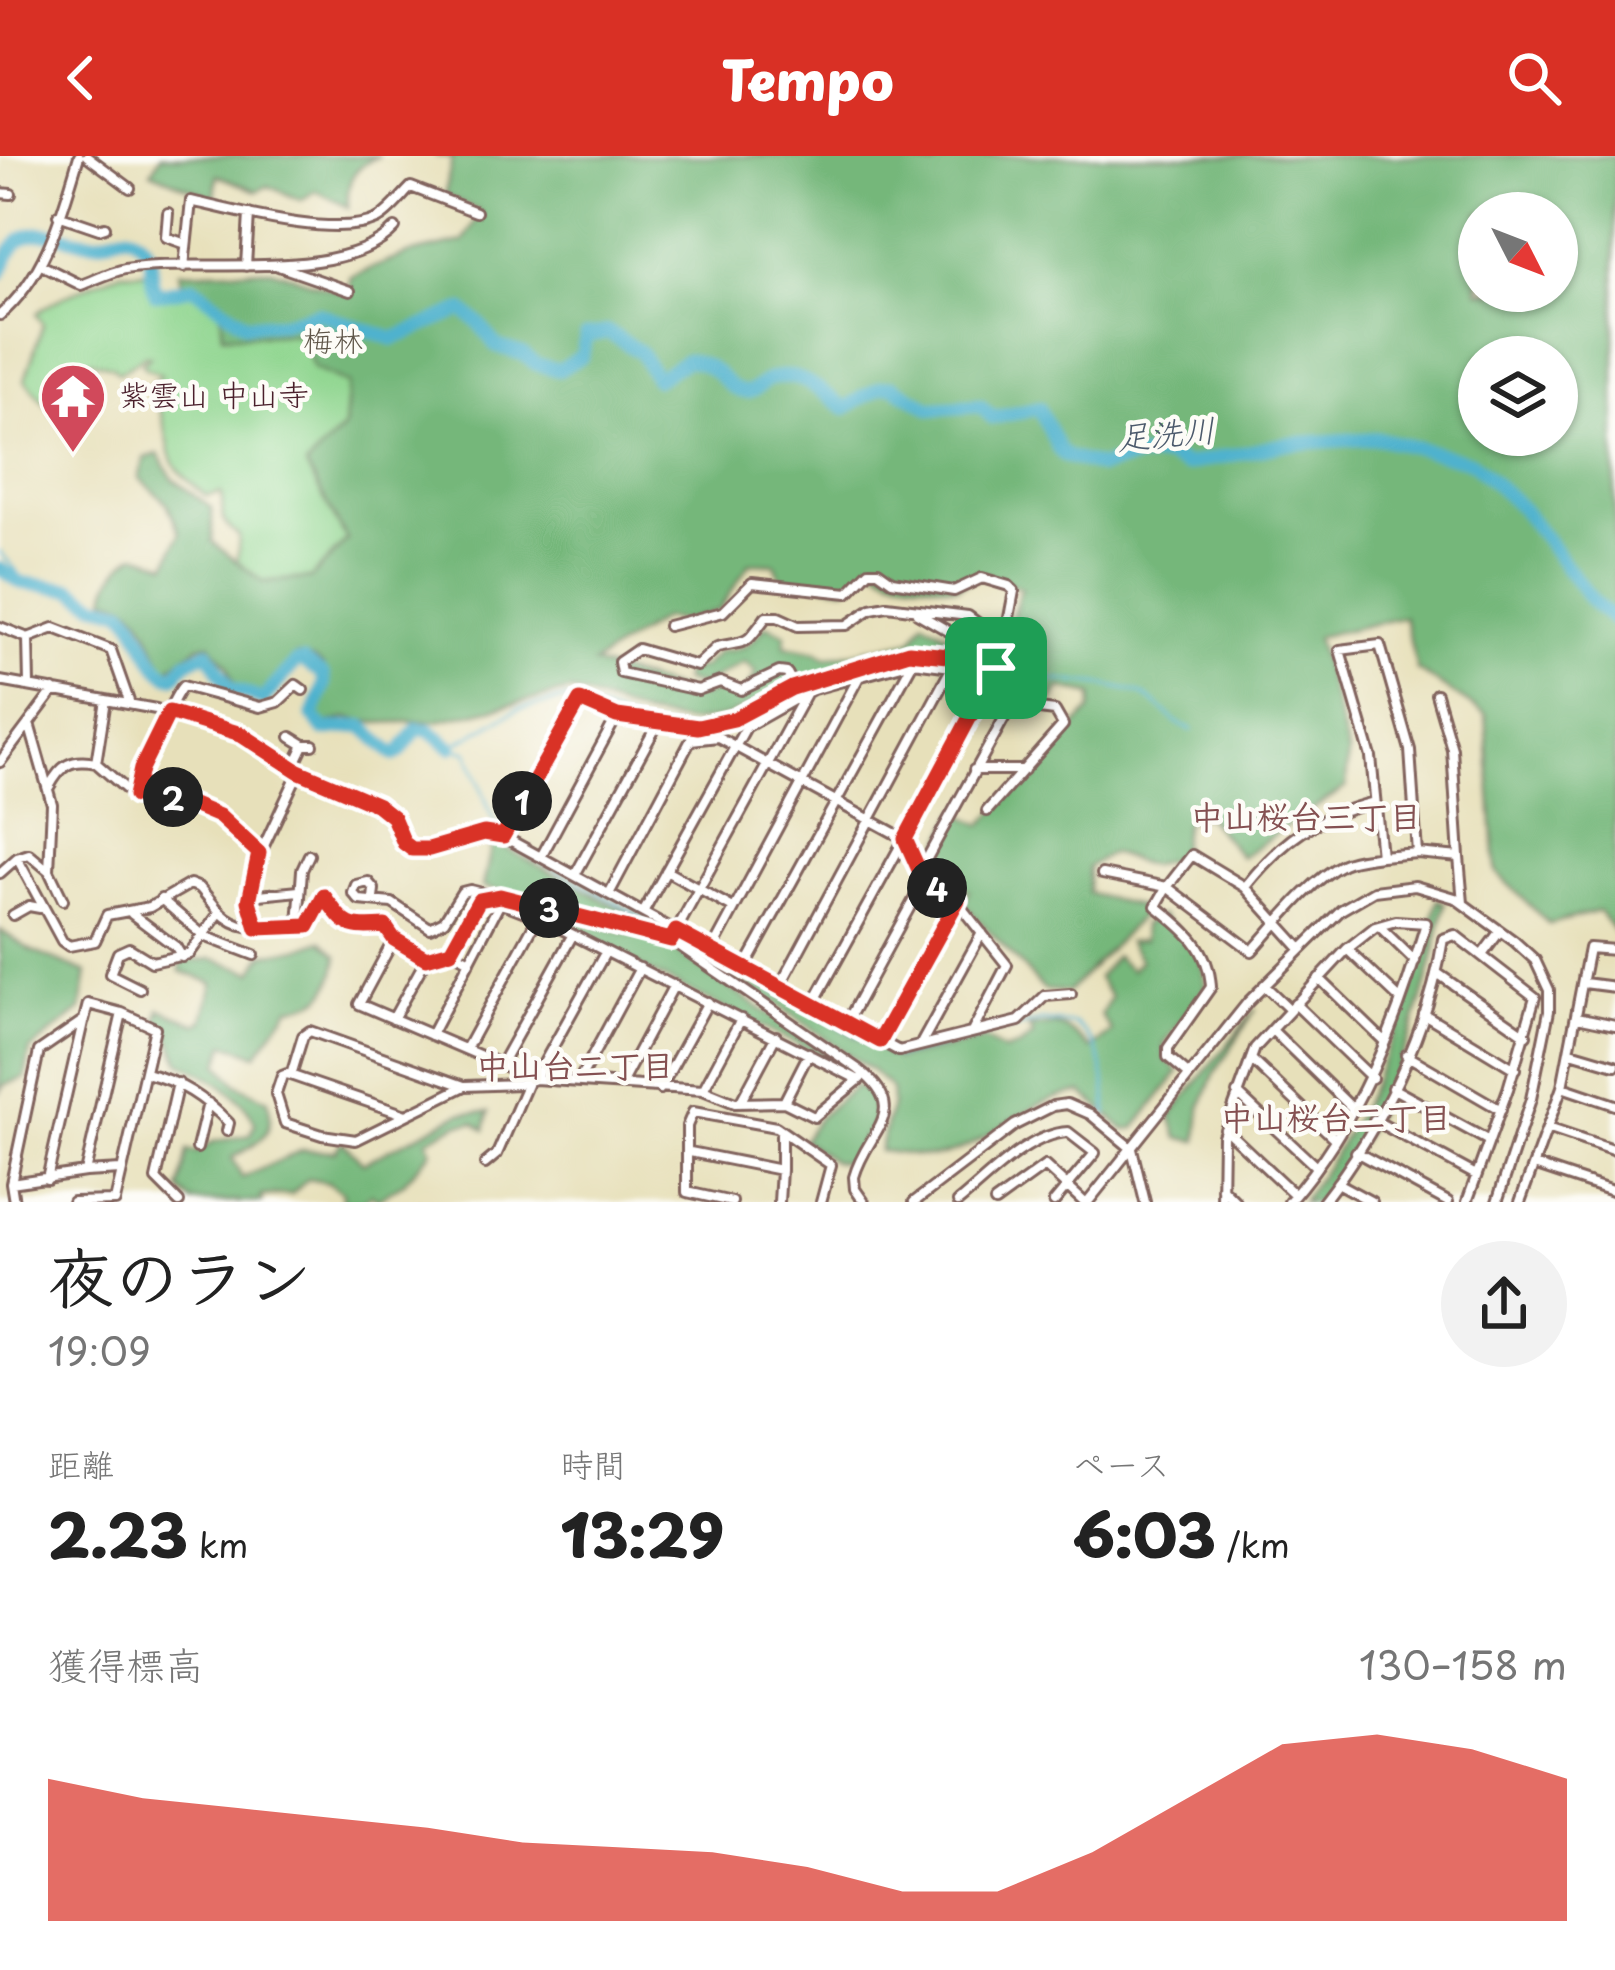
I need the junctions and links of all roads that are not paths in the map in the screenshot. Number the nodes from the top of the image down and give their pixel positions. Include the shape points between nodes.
1 (83, 156) edge
2 (130, 188) dead end
3 (476, 212) dead end
4 (168, 213) dead end
5 (58, 214) junction
6 (249, 214) junction
7 (106, 227) dead end
8 (395, 228) dead end
9 (186, 244) junction
10 (277, 265) junction
11 (41, 266) junction
12 (246, 266) junction
13 (184, 267) junction
14 (350, 291) dead end
15 (0, 315) edge
16 (913, 611) junction
17 (668, 626) dead end
18 (0, 627) edge
19 (28, 638) junction
20 (913, 662) junction
21 (952, 667) junction
22 (996, 668) junction
23 (859, 677) junction
24 (992, 680) junction
25 (0, 681) edge
26 (29, 685) junction
27 (792, 688) junction
28 (54, 690) junction
29 (304, 690) dead end
30 (807, 693) junction
31 (1436, 694) dead end
32 (106, 700) junction
33 (130, 704) junction
34 (169, 712) junction
35 (617, 716) junction
36 (658, 724) junction
37 (30, 727) junction
38 (698, 727) junction
39 (290, 737) dead end
40 (692, 740) junction
41 (734, 746) junction
42 (0, 762) edge
43 (96, 763) junction
44 (769, 764) junction
45 (296, 770) junction
46 (974, 770) junction
47 (1026, 770) junction
48 (803, 782) junction
49 (49, 788) junction
50 (135, 796) junction
51 (836, 801) junction
52 (1375, 802) junction
53 (987, 811) dead end
54 (871, 820) junction
55 (503, 836) junction
56 (905, 839) junction
57 (259, 853) junction
58 (1417, 853) junction
59 (309, 855) dead end
60 (541, 856) junction
61 (1381, 856) junction
62 (1459, 856) junction
63 (17, 858) junction
64 (50, 871) junction
65 (666, 871) junction
66 (0, 873) edge
67 (1102, 874) dead end
68 (575, 875) junction
69 (924, 881) junction
70 (1167, 887) junction
71 (1245, 887) junction
72 (700, 889) junction
73 (299, 891) junction
74 (609, 894) junction
75 (249, 896) junction
76 (487, 897) junction
77 (161, 899) junction
78 (373, 899) dead end
79 (63, 900) dead end
80 (958, 901) junction
81 (500, 903) junction
82 (1463, 903) junction
83 (41, 908) junction
84 (733, 908) junction
85 (220, 912) junction
86 (131, 913) junction
87 (643, 913) junction
88 (13, 915) dead end
89 (538, 917) junction
90 (1278, 923) junction
91 (298, 925) junction
92 (1379, 926) junction
93 (257, 928) junction
94 (1500, 931) junction
95 (982, 933) junction
96 (204, 936) junction
97 (572, 936) junction
98 (674, 936) junction
99 (394, 939) junction
100 (1301, 949) junction
101 (1347, 949) junction
102 (712, 950) junction
103 (1615, 950) edge
104 (451, 951) junction
105 (605, 953) junction
106 (254, 955) dead end
107 (1482, 955) junction
108 (182, 956) junction
109 (426, 958) junction
110 (470, 961) junction
111 (1415, 961) junction
112 (745, 967) junction
113 (640, 968) junction
114 (1438, 973) junction
115 (1319, 978) junction
116 (1584, 983) junction
117 (674, 985) junction
118 (1264, 985) junction
119 (780, 986) junction
120 (1615, 987) edge
121 (140, 989) dead end
122 (1071, 994) dead end
123 (1401, 1000) junction
124 (708, 1002) junction
125 (813, 1004) junction
126 (1292, 1006) junction
127 (122, 1013) junction
128 (1424, 1013) junction
129 (1577, 1017) junction
130 (393, 1019) junction
131 (742, 1019) junction
132 (84, 1021) junction
133 (847, 1022) junction
134 (1615, 1025) edge
135 (1271, 1030) junction
136 (972, 1032) junction
137 (431, 1035) junction
138 (1526, 1035) junction
139 (776, 1036) junction
140 (880, 1041) junction
141 (1385, 1042) junction
142 (921, 1044) junction
143 (466, 1049) junction
144 (1570, 1052) junction
145 (809, 1053) junction
146 (1406, 1055) junction
147 (1251, 1060) junction
148 (501, 1064) junction
149 (1615, 1065) edge
150 (1515, 1069) junction
151 (146, 1073) junction
152 (1188, 1074) junction
153 (291, 1076) junction
154 (862, 1077) junction
155 (1372, 1078) junction
156 (532, 1081) junction
157 (579, 1082) junction
158 (178, 1083) junction
159 (620, 1084) junction
160 (466, 1087) junction
161 (1562, 1087) junction
162 (1392, 1088) junction
163 (660, 1089) junction
164 (703, 1090) junction
165 (1237, 1092) junction
166 (208, 1102) junction
167 (740, 1102) junction
168 (784, 1102) junction
169 (1615, 1105) edge
170 (1501, 1109) junction
171 (1354, 1110) junction
172 (406, 1115) junction
173 (1374, 1120) junction
174 (1547, 1128) junction
175 (1225, 1130) junction
176 (227, 1131) dead end
177 (782, 1131) junction
178 (1334, 1138) junction
179 (1489, 1141) junction
180 (197, 1148) dead end
181 (1132, 1149) junction
182 (1615, 1151) edge
183 (690, 1152) junction
184 (1356, 1152) junction
185 (485, 1164) dead end
186 (1534, 1165) junction
187 (1315, 1166) junction
188 (122, 1170) junction
189 (781, 1170) junction
190 (86, 1172) junction
191 (1476, 1174) junction
192 (47, 1179) junction
193 (11, 1183) junction
194 (1337, 1183) junction
195 (1067, 1187) junction
196 (1222, 1188) junction
197 (1615, 1192) edge
198 (972, 1198) edge
199 (1292, 1198) edge
200 (708, 1200) edge
201 (1523, 1201) edge
202 (14, 1202) edge
203 (73, 1202) edge
204 (116, 1202) edge
205 (179, 1202) edge
206 (732, 1202) edge
207 (779, 1202) edge
208 (821, 1202) edge
209 (864, 1202) edge
210 (914, 1202) edge
211 (958, 1202) edge
212 (995, 1202) edge
213 (1054, 1202) edge
214 (1086, 1202) edge
215 (1145, 1202) edge
216 (1222, 1202) edge
217 (1236, 1202) edge
218 (1322, 1202) edge
219 (1372, 1202) edge
220 (1448, 1202) edge
221 (1467, 1202) edge
222 (1497, 1202) edge

1 - 2 street
1 - 5 street
3 - 6 street via 411,187 362,223
4 - 9 street via 166,237
5 - 7 street
5 - 11 street
6 - 9 street via 191,201
6 - 12 street
8 - 10 street via 363,250
9 - 13 street
10 - 12 street
10 - 14 street
11 - 13 street via 81,285 121,270
11 - 15 street
12 - 13 street
16 - 17 street via 968,616 987,630 1002,629 1014,591 982,578 954,591 869,571 848,592 752,584 723,612
16 - 22 street via 964,640 972,654 998,662
16 - 27 street via 880,606 847,625 798,626 770,616 741,646 722,644 697,666 638,649 618,666 698,690 720,682 741,690 787,673
18 - 19 street
19 - 26 street
19 - 33 street via 54,628 111,650
20 - 21 street
20 - 23 street
20 - 51 street
21 - 24 street
21 - 54 street
22 - 24 street
22 - 27 street via 909,652
23 - 30 street
23 - 48 street
24 - 56 street
25 - 26 street
26 - 28 street
27 - 38 street via 734,719
28 - 32 street
28 - 37 street
29 - 34 street via 296,685 260,707 183,686
30 - 41 street via 746,727
30 - 44 street
31 - 62 street via 1451,749
32 - 33 street
32 - 43 street
33 - 34 street
34 - 45 street via 241,734
34 - 50 street
35 - 36 street
35 - 55 street via 580,700
35 - 60 street
36 - 38 street
36 - 68 street
37 - 42 street
37 - 49 street
38 - 40 street
39 - 45 street via 308,745
40 - 41 street via 718,737
40 - 74 street
41 - 44 street
41 - 65 street
43 - 49 street via 64,765
43 - 50 street
44 - 48 street
44 - 72 street
45 - 55 street via 387,810 412,849
45 - 57 street
46 - 47 street
46 - 47 street via 1018,692 1055,711 1063,725
46 - 80 street via 926,862 961,893
47 - 53 street
48 - 51 street
48 - 84 street
49 - 64 street
50 - 57 street via 174,797 219,816
51 - 54 street
51 - 112 street
52 - 58 street via 1340,650 1380,645 1411,750
52 - 61 street
52 - 71 street via 1304,829
54 - 56 street
54 - 119 street
55 - 60 street
56 - 69 street
56 - 125 street
57 - 75 street
58 - 61 street
58 - 62 street
59 - 73 street
60 - 68 street
61 - 90 street via 1343,864
62 - 82 street
63 - 64 street via 29,854
63 - 66 street
63 - 83 street
64 - 79 street
65 - 72 street
65 - 87 street
67 - 70 street
68 - 74 street
69 - 80 street
69 - 133 street
70 - 71 street via 1192,855
70 - 90 street via 1252,951
70 - 152 street via 1156,907 1206,954 1210,971 1205,999 1168,1048
71 - 90 street
72 - 84 street
72 - 98 street
73 - 75 street
73 - 91 street
74 - 87 street
75 - 93 street
76 - 78 street via 462,892 430,928
76 - 81 street
76 - 98 street
76 - 104 street
77 - 85 street via 196,885
77 - 86 street
77 - 96 street
80 - 95 street
80 - 140 street
81 - 89 street
81 - 110 street
82 - 94 street
82 - 100 street via 1427,887 1374,891
83 - 86 street via 70,946 94,941 111,913
83 - 88 street
84 - 102 street
85 - 93 street
85 - 96 street
86 - 108 street
87 - 98 street
89 - 97 street
89 - 143 street
90 - 100 street
91 - 93 street
91 - 99 street via 311,923 324,896 345,924 385,926
92 - 101 street
92 - 111 street
92 - 111 street via 1426,923
94 - 107 street
94 - 222 street via 1535,959 1550,1001 1532,1099
95 - 136 street via 1007,965
95 - 142 street
96 - 106 street
96 - 108 street
97 - 105 street
97 - 148 street
98 - 102 street
98 - 154 street
99 - 109 street
99 - 130 street via 359,1004
100 - 118 street
101 - 115 street
101 - 123 street
102 - 112 street
103 - 116 street via 1589,948
104 - 109 street
104 - 110 street
105 - 113 street
105 - 156 street
107 - 114 street via 1455,935 1443,939
107 - 138 street via 1535,997
108 - 121 street via 152,962 129,948 118,953 110,974
109 - 130 street
110 - 137 street
111 - 123 street
112 - 119 street
113 - 117 street
113 - 157 street
114 - 128 street
114 - 138 street
115 - 126 street
115 - 141 street
116 - 120 street
116 - 129 street
117 - 124 street
117 - 159 street
118 - 126 street
118 - 152 street
119 - 125 street
122 - 136 street via 1045,996 1018,1021
123 - 141 street
124 - 131 street
124 - 163 street
125 - 133 street
126 - 135 street
126 - 155 street
127 - 132 street via 88,1004
127 - 151 street via 155,1028
127 - 190 street
128 - 146 street
128 - 150 street
129 - 134 street
129 - 144 street
130 - 137 street
131 - 139 street
131 - 164 street
132 - 192 street
132 - 193 street via 39,1051
133 - 140 street
135 - 147 street
135 - 171 street
136 - 142 street
137 - 143 street
138 - 150 street
139 - 145 street
139 - 167 street
140 - 142 street via 899,1051
141 - 155 street
143 - 148 street
144 - 149 street
144 - 161 street
145 - 154 street
145 - 168 street
146 - 162 street
146 - 170 street
147 - 165 street
147 - 178 street
148 - 156 street
150 - 170 street
151 - 158 street
151 - 188 street
152 - 181 street
153 - 160 street via 310,1031
153 - 172 street
153 - 172 street via 282,1076 276,1094 285,1124 356,1139
154 - 168 street via 814,1117
154 - 209 street via 879,1088 886,1109 855,1172
155 - 171 street
156 - 157 street
156 - 160 street
156 - 185 street
157 - 159 street
158 - 166 street
158 - 205 street via 156,1179
159 - 163 street
160 - 172 street
161 - 169 street
161 - 174 street
162 - 173 street
162 - 179 street
163 - 164 street
164 - 167 street
165 - 175 street
165 - 187 street
166 - 176 street via 229,1123
166 - 180 street
167 - 168 street
170 - 179 street
171 - 178 street
173 - 184 street
173 - 191 street
174 - 182 street
174 - 186 street
175 - 196 street
175 - 199 street
177 - 183 street via 693,1112
177 - 189 street
177 - 208 street via 831,1165
178 - 187 street
179 - 191 street
181 - 210 street via 1083,1110 1053,1106 1003,1133
181 - 214 street
181 - 215 street
183 - 189 street
183 - 200 street via 687,1192
184 - 194 street
184 - 220 street
186 - 197 street
186 - 201 street
187 - 199 street
188 - 190 street
188 - 204 street
189 - 207 street
190 - 192 street
191 - 221 street
192 - 193 street
193 - 202 street
194 - 218 street
194 - 219 street
195 - 198 street via 1095,1153 1062,1132 1024,1150
195 - 212 street via 1045,1166
195 - 213 street
195 - 214 street
196 - 216 street
196 - 217 street
198 - 211 street
200 - 206 street
203 - 204 street

